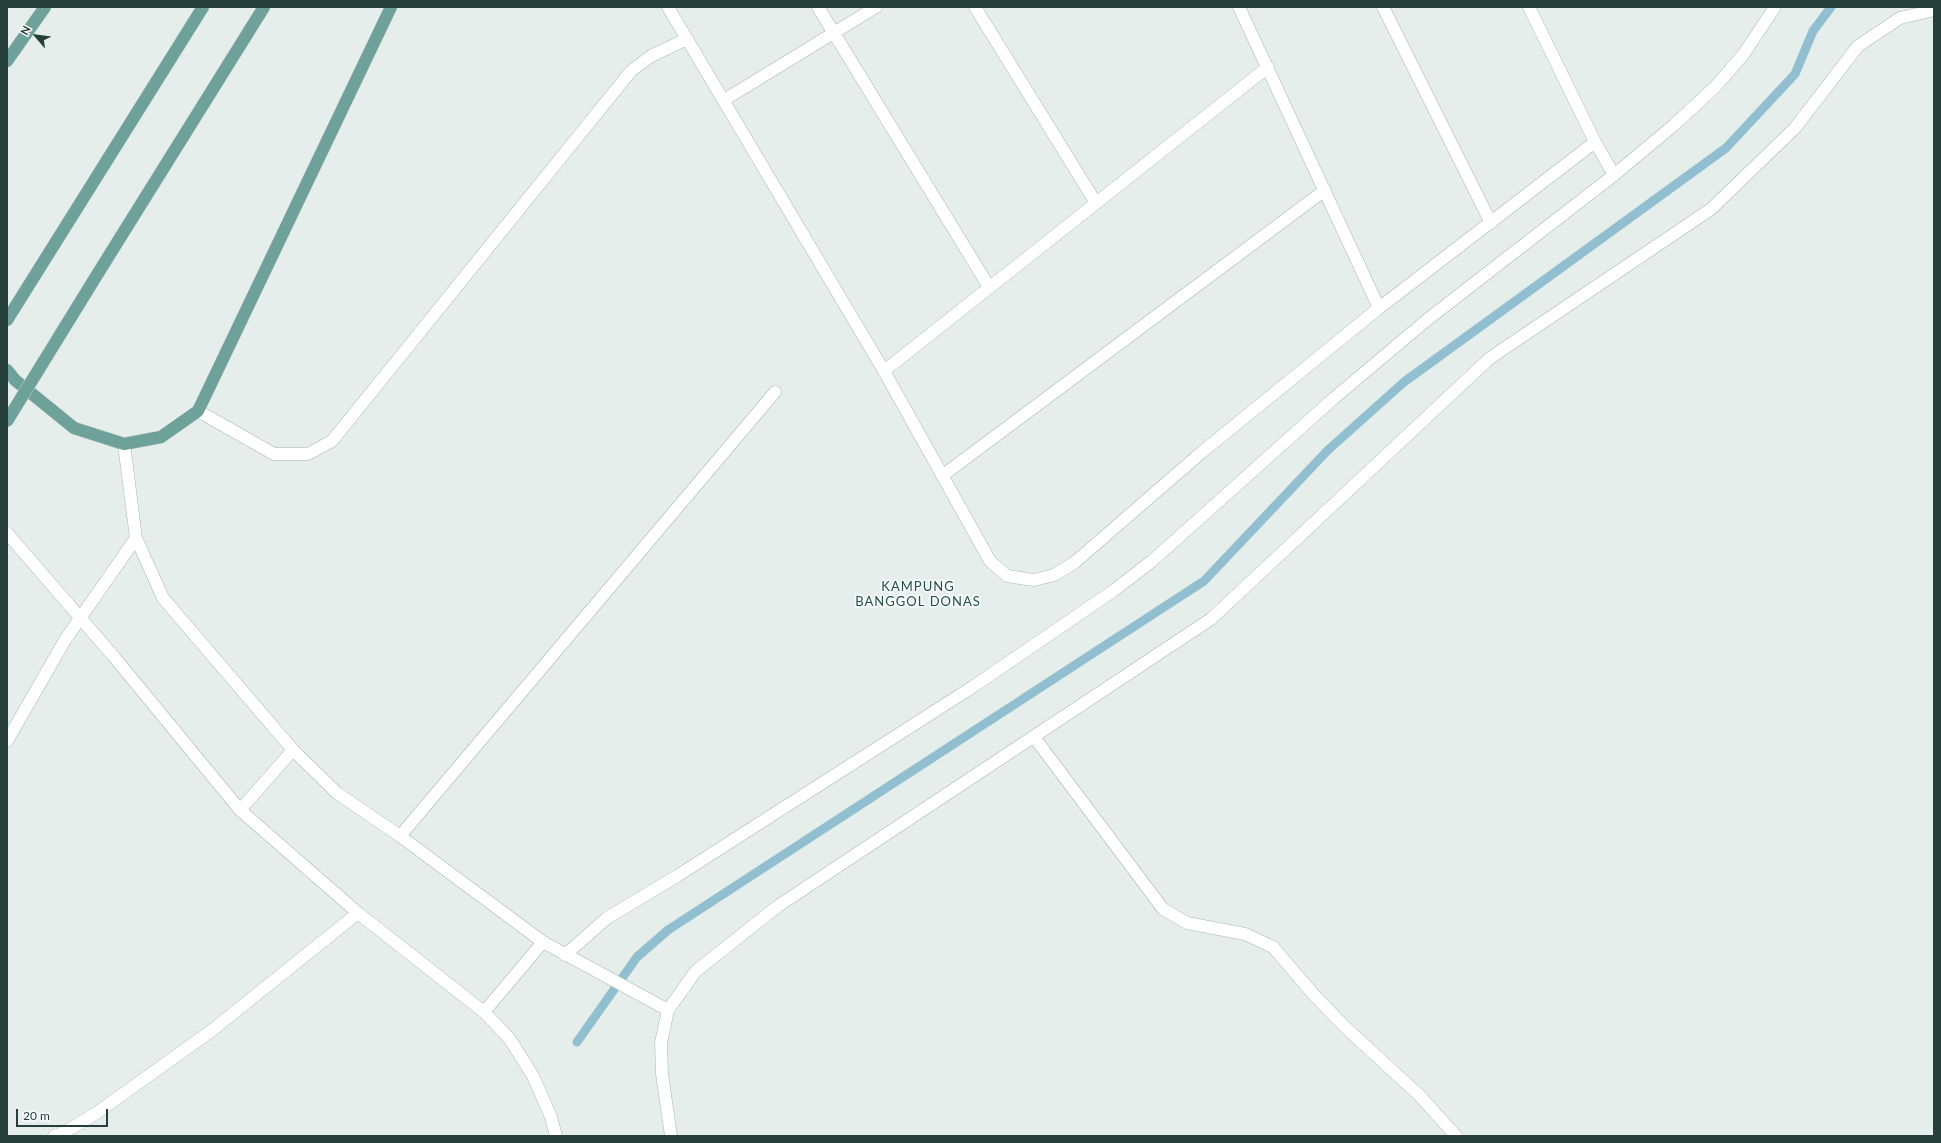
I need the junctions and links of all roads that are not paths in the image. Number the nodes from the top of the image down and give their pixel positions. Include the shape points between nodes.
1 (44, 7) edge
2 (203, 7) edge
3 (264, 7) edge
4 (391, 7) edge
5 (668, 7) edge
6 (818, 7) edge
7 (876, 7) edge
8 (975, 7) edge
9 (1239, 7) edge
10 (1383, 7) edge
11 (1529, 7) edge
12 (1775, 7) edge
13 (1934, 10) edge
14 (834, 33) junction
15 (687, 39) junction
16 (7, 60) edge
17 (1268, 67) junction
18 (724, 100) junction
19 (1595, 142) junction
20 (1614, 174) junction
21 (1325, 190) junction
22 (1096, 203) junction
23 (1491, 223) junction
24 (990, 287) junction
25 (1379, 308) junction
26 (7, 320) edge
27 (7, 370) edge
28 (884, 371) junction
29 (775, 392) dead end
30 (198, 411) junction
31 (7, 421) edge
32 (124, 444) junction
33 (942, 476) junction
34 (7, 533) edge
35 (136, 538) junction
36 (81, 618) junction
37 (1034, 737) junction
38 (7, 742) edge
39 (293, 750) junction
40 (240, 810) junction
41 (400, 836) junction
42 (358, 913) junction
43 (543, 942) junction
44 (565, 955) junction
45 (668, 1010) junction
46 (484, 1012) junction
47 (54, 1136) edge
48 (556, 1136) edge
49 (671, 1136) edge
50 (1456, 1136) edge

1 - 16 main road
2 - 26 main road
3 - 31 main road, bridge
4 - 30 main road
5 - 15 street
6 - 14 street
7 - 14 street
8 - 22 street
9 - 17 street
10 - 23 street
11 - 19 street
12 - 20 street via 1743,55 1715,87 1674,125
13 - 37 street via 1900,18 1858,46 1795,128 1711,209 1490,358 1211,619
14 - 18 street
14 - 24 street
15 - 18 street
15 - 30 street via 651,56 631,71 332,441 308,454 274,454
17 - 21 street
17 - 22 street
18 - 28 street
19 - 20 street
19 - 23 street
20 - 44 street via 1422,324 1333,399 1197,522 1113,591 974,686 607,918
21 - 25 street
21 - 33 street
22 - 24 street
23 - 25 street
24 - 28 street
25 - 33 street via 1202,452 1074,563 1054,575 1034,580 1008,576 990,561
27 - 32 main road via 15,380 74,428
28 - 33 street
29 - 41 street
30 - 32 main road via 161,437
32 - 35 street
34 - 36 street
35 - 36 street
35 - 39 street via 163,598
36 - 38 street via 65,640
36 - 40 street
37 - 45 street via 778,906 696,970
37 - 50 street via 1163,909 1187,923 1246,934 1273,947 1335,1016 1420,1096
39 - 40 street
39 - 41 street via 337,793
40 - 42 street
41 - 43 street
42 - 46 street
42 - 47 street via 211,1032 95,1114
43 - 44 street
43 - 46 street
44 - 45 street
45 - 49 street via 661,1043 662,1074
46 - 48 street via 509,1038 533,1076 551,1117

